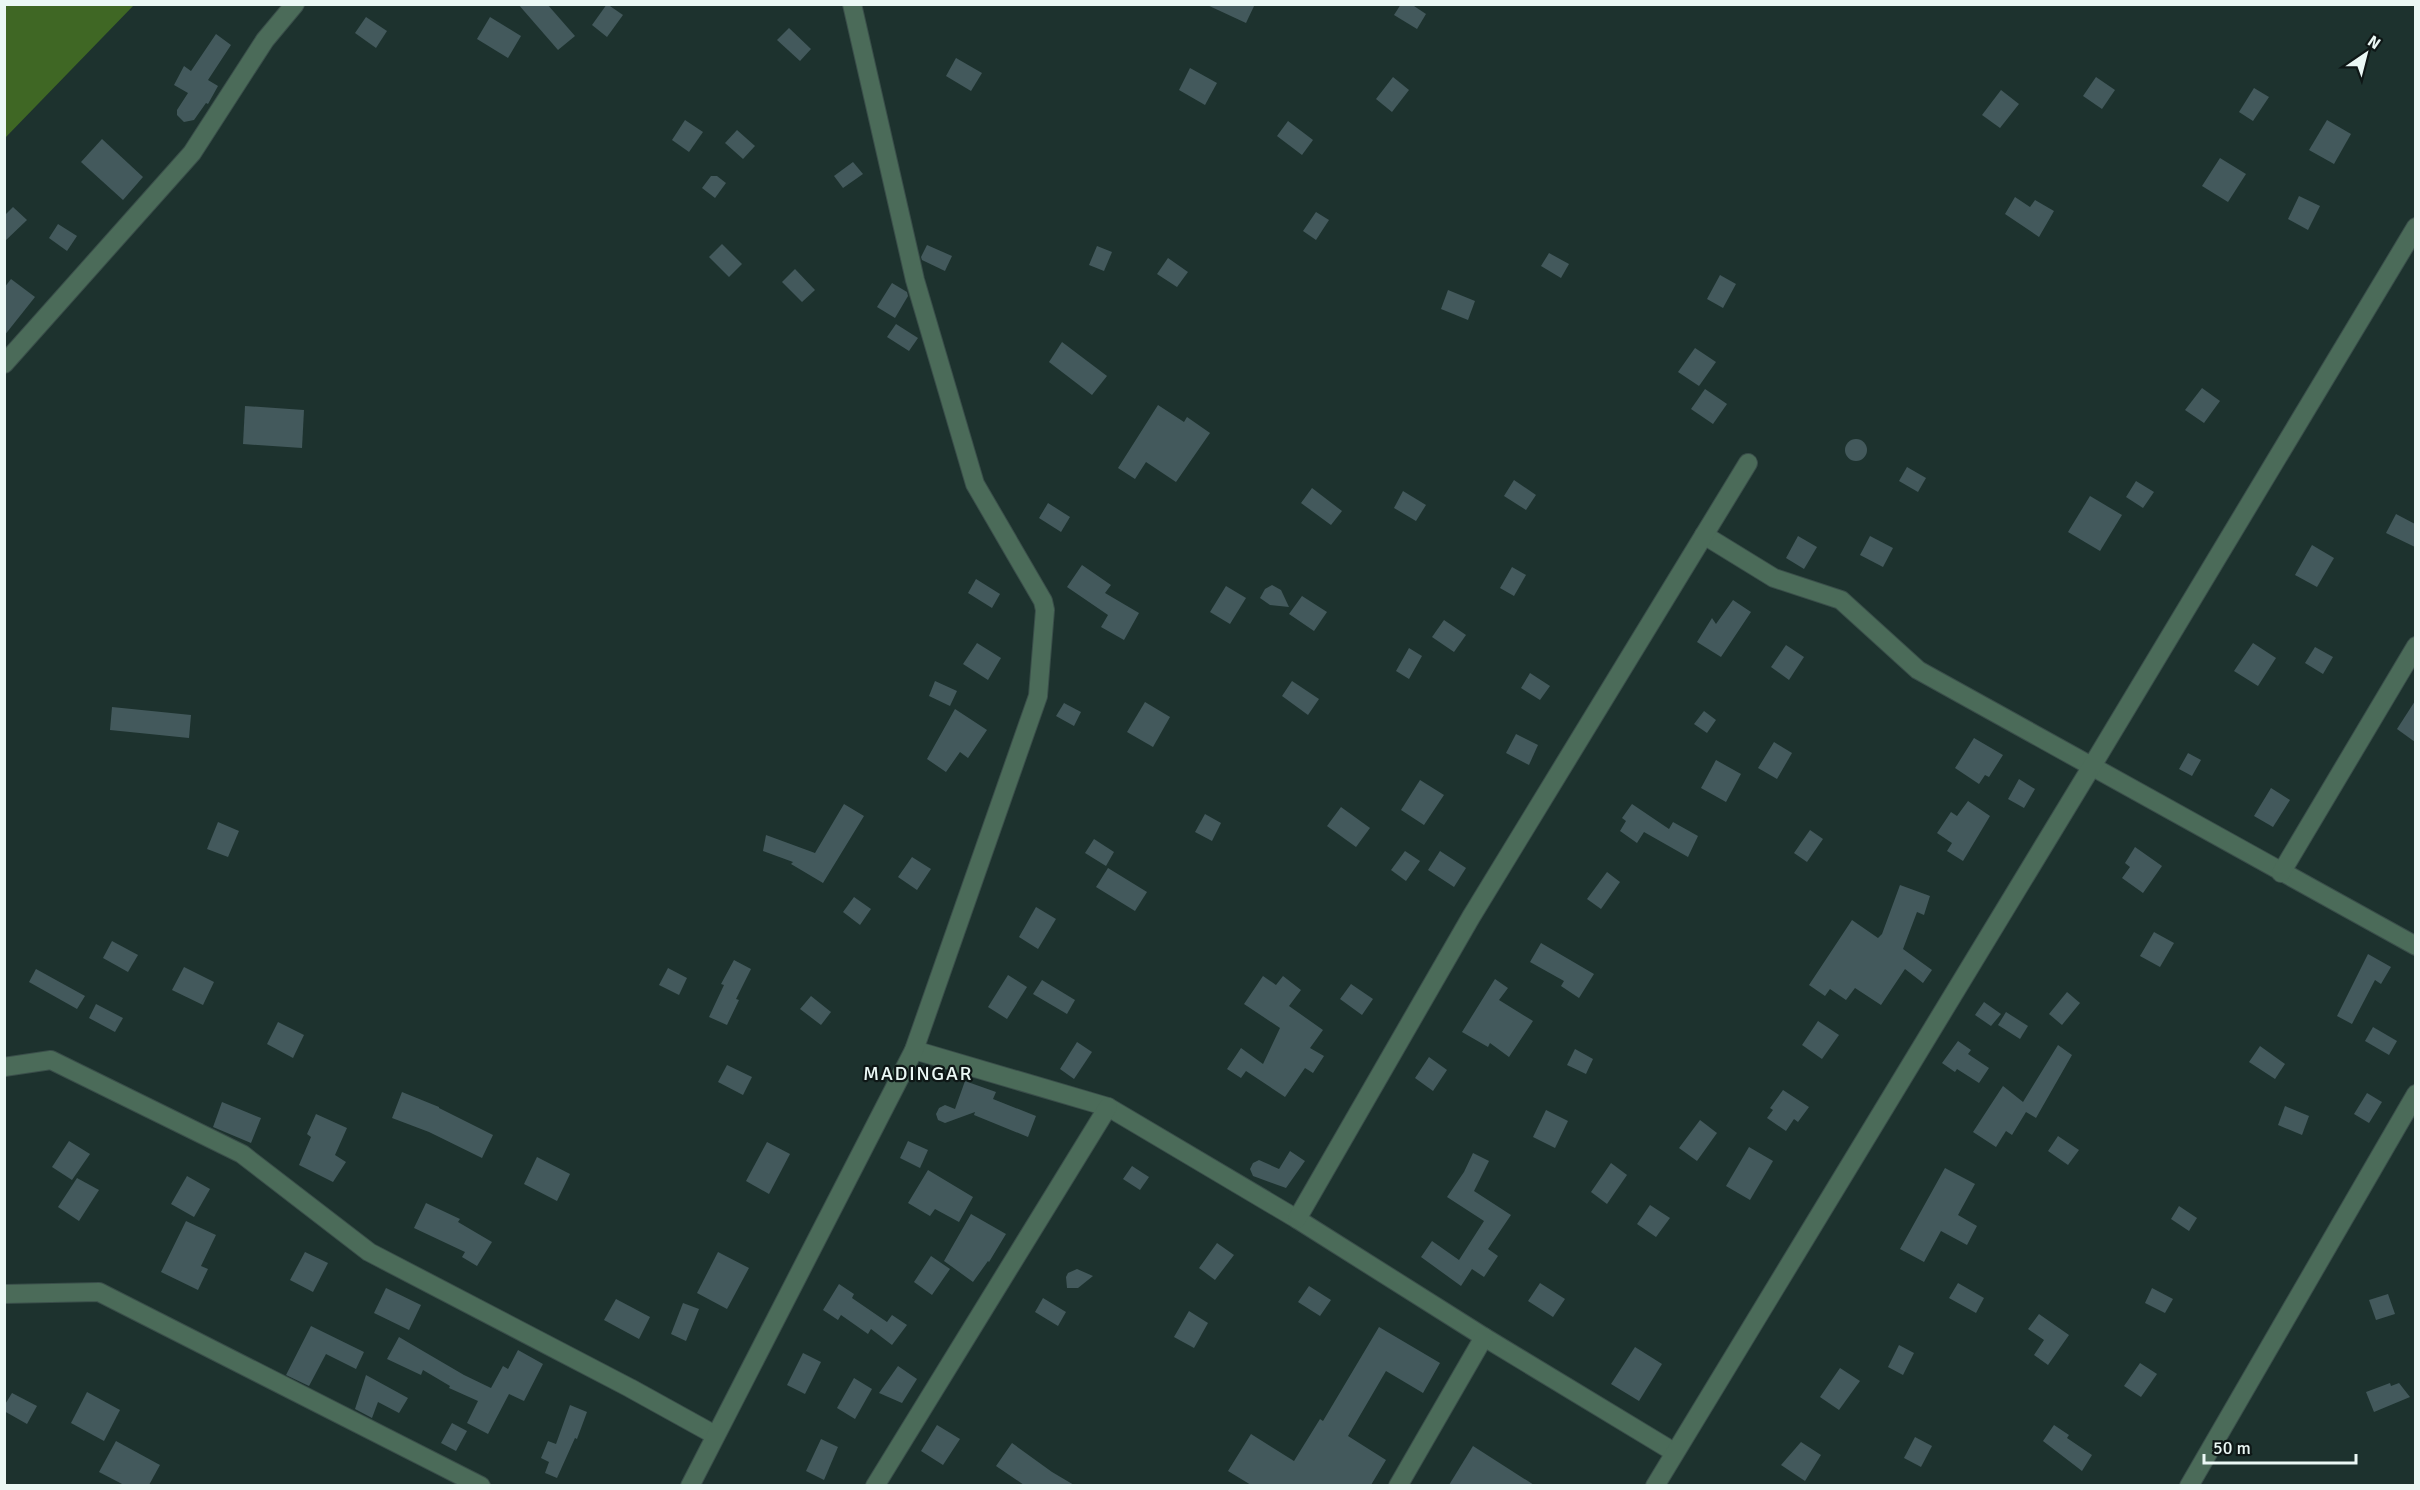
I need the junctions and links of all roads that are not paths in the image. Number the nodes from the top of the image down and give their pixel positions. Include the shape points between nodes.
1 (295, 4) edge
2 (852, 4) edge
3 (2415, 227) edge
4 (4, 364) edge
5 (1748, 463) dead end
6 (1704, 535) junction
7 (2415, 646) edge
8 (2092, 765) junction
9 (2281, 873) junction
10 (2415, 946) edge
11 (914, 1050) junction
12 (4, 1067) edge
13 (2415, 1094) edge
14 (1107, 1107) junction
15 (1297, 1219) junction
16 (4, 1294) edge
17 (1484, 1337) junction
18 (715, 1435) junction
19 (1674, 1452) junction
20 (481, 1485) edge
21 (690, 1485) edge
22 (875, 1485) edge
23 (1398, 1485) edge
24 (1655, 1485) edge
25 (2189, 1485) edge

1 - 4 street via 265,40 192,153
2 - 11 street via 915,280 975,484 1045,610 1038,696
3 - 8 street
5 - 6 street
6 - 8 street via 1774,578 1841,600 1918,670
6 - 15 street via 1471,917
7 - 9 street
8 - 9 street
8 - 19 street
9 - 10 street
11 - 14 street
11 - 18 street
12 - 18 street via 51,1060 242,1154 369,1252
13 - 25 street
14 - 15 street
14 - 22 street
15 - 17 street
16 - 20 street via 99,1292
17 - 19 street
17 - 23 street
18 - 21 street
19 - 24 street

